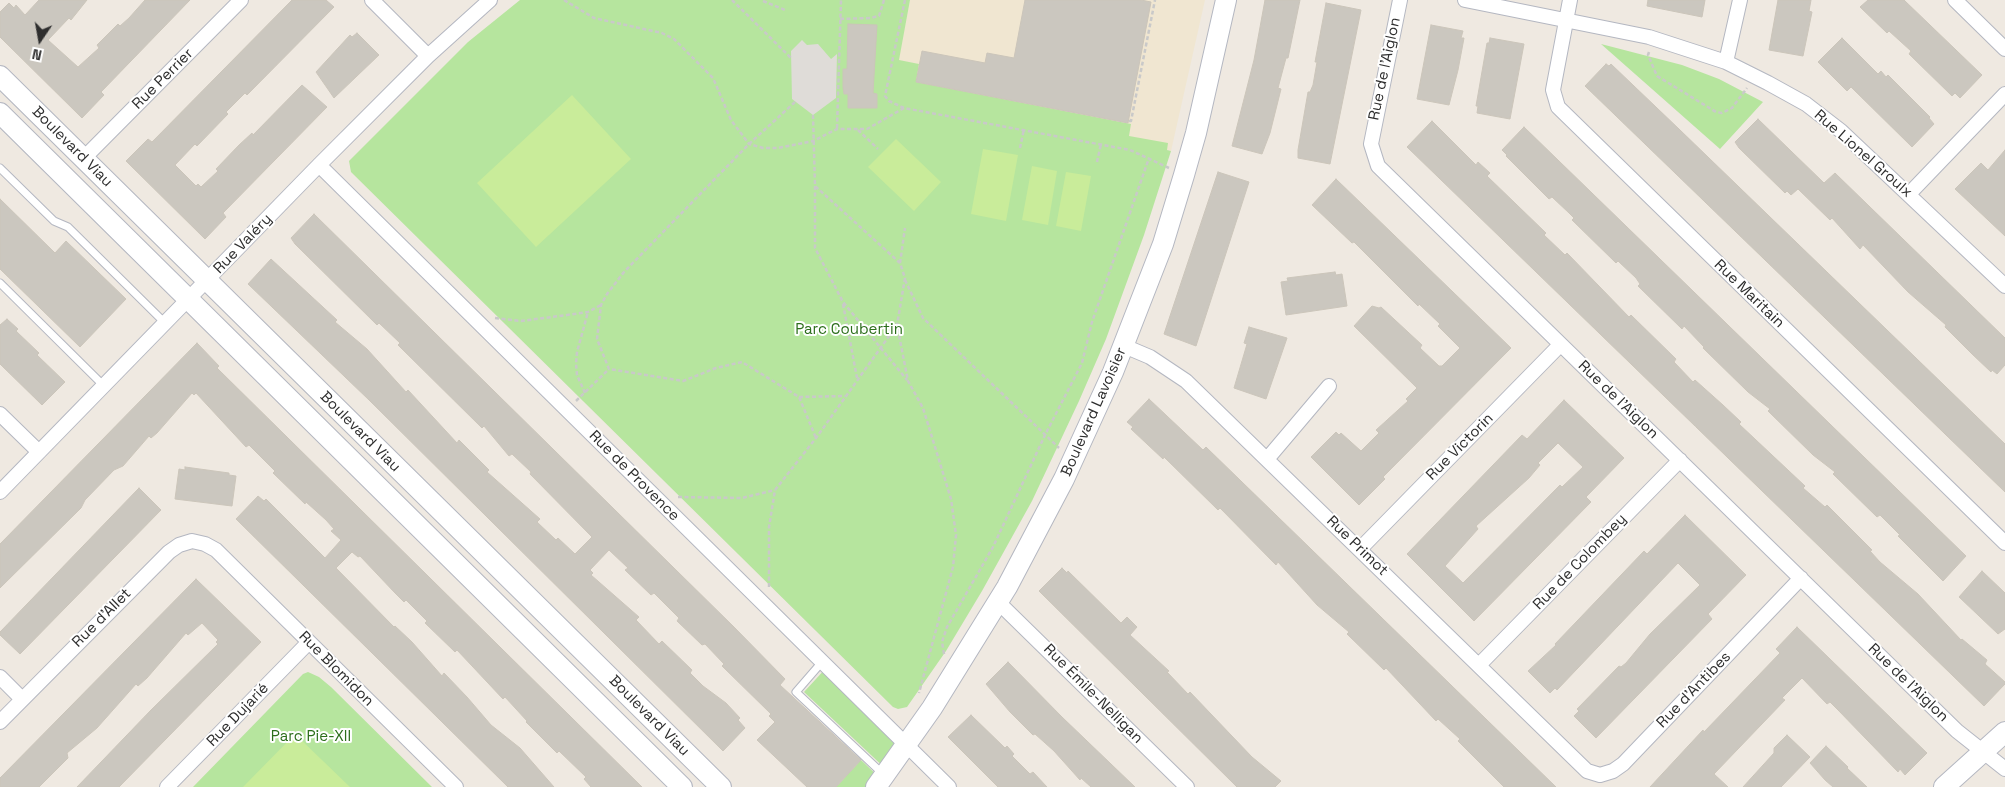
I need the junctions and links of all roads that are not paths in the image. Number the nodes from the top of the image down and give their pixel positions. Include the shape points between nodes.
1 (241, 0) edge
2 (372, 0) edge
3 (490, 0) edge
4 (1226, 0) edge
5 (1400, 0) edge
6 (1466, 0) edge
7 (1570, 0) edge
8 (1740, 0) edge
9 (1955, 0) edge
10 (1568, 20) junction
11 (2005, 49) edge
12 (428, 56) junction
13 (1726, 62) junction
14 (0, 76) edge
15 (2005, 94) edge
16 (0, 113) edge
17 (84, 158) junction
18 (319, 165) junction
19 (0, 168) edge
20 (1909, 194) junction
21 (206, 281) junction
22 (0, 283) edge
23 (2005, 286) edge
24 (188, 300) junction
25 (165, 323) junction
26 (1560, 345) junction
27 (1124, 346) junction
28 (103, 385) junction
29 (1329, 386) dead end
30 (0, 414) edge
31 (39, 452) junction
32 (1268, 458) junction
33 (1680, 460) junction
34 (0, 492) edge
35 (2005, 543) edge
36 (1360, 549) junction
37 (216, 550) joint
38 (1801, 578) junction
39 (998, 602) junction
40 (309, 642) junction
41 (822, 662) junction
42 (1480, 664) junction
43 (0, 677) edge
44 (22, 699) junction
45 (0, 722) edge
46 (2005, 732) edge
47 (906, 745) junction
48 (1981, 751) junction
49 (1578, 762) joint
50 (2005, 769) edge
51 (880, 781) edge
52 (167, 787) edge
53 (456, 787) edge
54 (682, 787) edge
55 (720, 787) edge
56 (948, 787) edge
57 (1186, 787) edge
58 (1944, 787) edge

1 - 17 street, Rue Perrier
2 - 12 street
3 - 12 street, Rue Valéry
4 - 27 main road, Boulevard Lavoisier via 1184,175
5 - 26 street, Rue de l'Aiglon via 1371,144 1378,166
6 - 10 street, Rue Lionel Groulx
7 - 10 street, Rue Maritain
8 - 13 street
9 - 11 street
10 - 13 street, Rue Lionel Groulx via 1652,38
10 - 35 street, Rue Maritain via 1553,90 1558,106
12 - 18 street, Rue Valéry
13 - 20 street, Rue Lionel Groulx via 1822,116
14 - 17 main road, Boulevard Viau
15 - 20 street
16 - 24 main road, Boulevard Viau
17 - 21 main road, Boulevard Viau
18 - 21 street, Rue Valéry
18 - 41 street, Rue de Provence
19 - 25 lane via 54,221 68,227
20 - 23 street, Rue Lionel Groulx
21 - 24 street, Rue Valéry
21 - 55 main road, Boulevard Viau
22 - 28 lane
24 - 25 street, Rue Valéry
24 - 54 main road, Boulevard Viau
25 - 28 street, Rue Valéry
26 - 33 street, Rue de l'Aiglon
26 - 36 street, Rue Victorin
27 - 32 street, Rue Primot via 1186,381
27 - 39 main road, Boulevard Lavoisier via 1072,461
28 - 31 street, Rue Valéry
29 - 32 street
30 - 31 street
31 - 34 street, Rue Valéry
32 - 36 street, Rue Primot
33 - 38 street, Rue de l'Aiglon
33 - 42 street, Rue de Colombey
36 - 42 street, Rue Primot
37 - 40 street, Rue Blomidon
37 - 44 street, Rue d'Allet via 192,541 169,552
38 - 48 street, Rue de l'Aiglon
38 - 49 street, Rue d'Antibes via 1623,764 1600,774 1587,770
39 - 47 main road, Boulevard Lavoisier
39 - 57 street, Rue Émile-Nelligan
40 - 52 street, Rue Dujarié
40 - 53 street, Rue Blomidon
41 - 47 street, Rue de Provence
41 - 51 lane via 796,692
42 - 49 street, Rue Primot
43 - 44 street
44 - 45 street, Rue d'Allet
46 - 48 main road
47 - 51 main road, Boulevard Lavoisier
47 - 56 street, Rue de Provence
48 - 50 street, Rue de l'Aiglon
48 - 58 main road

